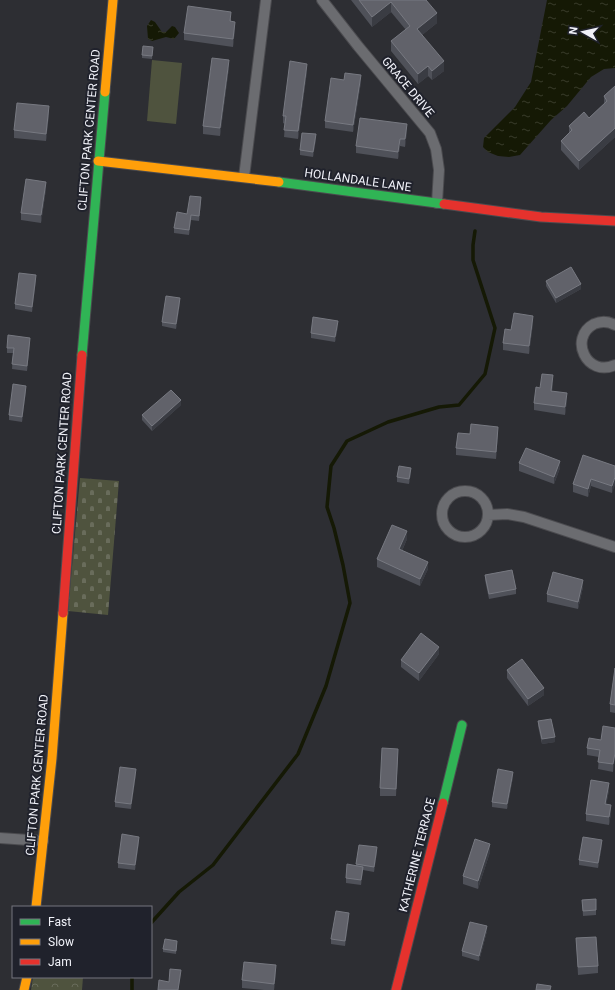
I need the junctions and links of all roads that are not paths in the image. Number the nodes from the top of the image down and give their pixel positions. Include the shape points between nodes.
1 (113, 0) edge
2 (266, 0) edge
3 (322, 0) edge
4 (98, 161) junction
5 (244, 177) junction
6 (437, 203) junction
7 (615, 221) edge
8 (615, 324) edge
9 (615, 365) edge
10 (488, 515) junction
11 (615, 547) edge
12 (462, 725) dead end
13 (0, 838) edge
14 (43, 841) junction
15 (36, 906) edge
16 (27, 978) edge
17 (24, 990) edge
18 (396, 990) edge

1 - 4 street, CLIFTON PARK CENTER ROAD
2 - 5 street
3 - 6 street, GRACE DRIVE via 430,133 436,149 439,170
4 - 5 street, HOLLANDALE LANE
4 - 14 street, CLIFTON PARK CENTER ROAD via 52,758
5 - 6 street, HOLLANDALE LANE
6 - 7 street, HOLLANDALE LANE via 541,217
8 - 9 street via 604,322 592,326 587,330 582,342 584,355 593,364 605,368
10 - 10 street via 487,522 480,532 462,538 446,528 442,509 454,494 468,491 480,497
10 - 11 street via 507,514 524,517
12 - 18 street, KATHERINE TERRACE
13 - 14 street
14 - 15 street, CLIFTON PARK CENTER ROAD
16 - 17 street

